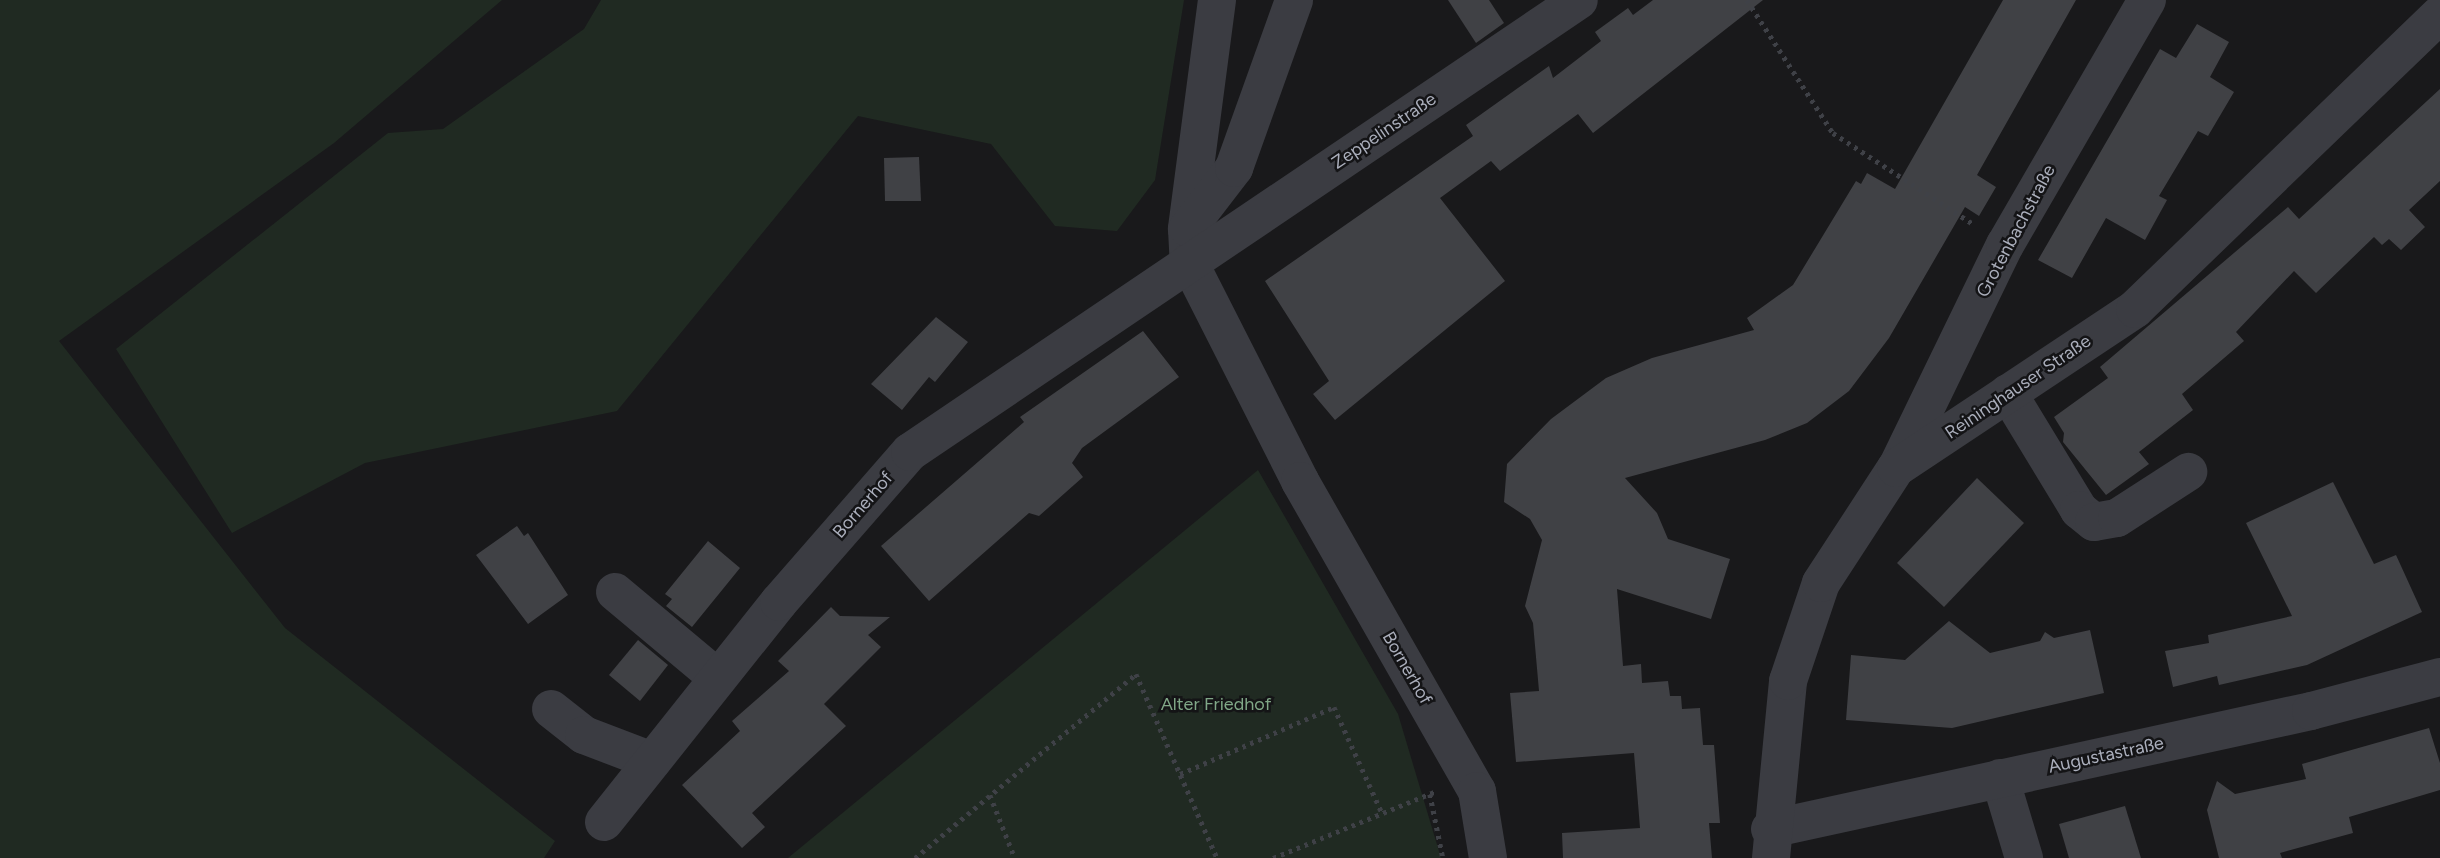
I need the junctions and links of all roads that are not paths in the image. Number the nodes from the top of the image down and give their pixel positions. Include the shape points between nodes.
1 (1217, 0) edge
2 (1294, 0) edge
3 (1579, 0) edge
4 (2147, 0) edge
5 (2440, 14) edge
6 (1188, 246) junction
7 (2008, 393) junction
8 (1896, 468) junction
9 (2188, 472) dead end
10 (615, 592) dead end
11 (2440, 677) edge
12 (719, 678) junction
13 (551, 709) dead end
14 (652, 761) junction
15 (2000, 778) junction
16 (604, 822) dead end
17 (1771, 843) edge
18 (1488, 858) edge
19 (2024, 858) edge

1 - 6 street
2 - 6 street via 1234,168
3 - 6 street, Zeppelinstraße
4 - 8 street, Grotenbachstraße via 2005,245
5 - 7 street, Reininghauser Straße via 2135,309
6 - 12 street, Bornerhof via 910,452
6 - 18 street, Bornerhof via 1300,481 1461,760 1476,791
7 - 8 street, Reininghauser Straße
7 - 9 street via 2079,510 2094,522 2117,519
8 - 17 street, Reininghauser Straße via 1821,583 1788,681
10 - 12 street
11 - 15 street, Augustastraße
12 - 14 street, Bornerhof
13 - 14 street via 584,735
14 - 16 street, Bornerhof
15 - 17 street, Augustastraße
15 - 19 street

